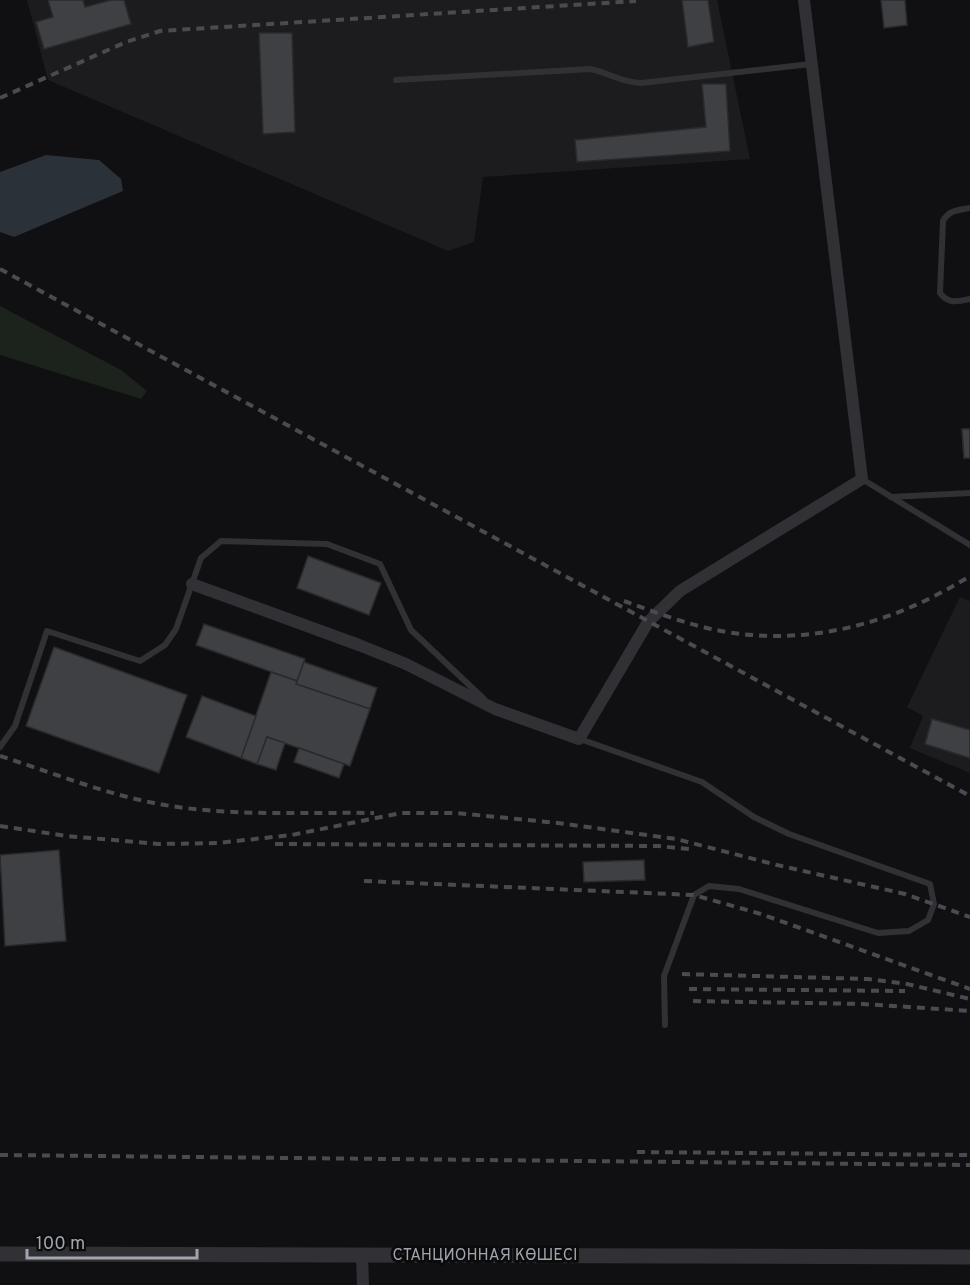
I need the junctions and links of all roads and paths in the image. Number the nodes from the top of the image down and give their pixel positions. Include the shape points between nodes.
1 (804, 0) edge
2 (812, 64) junction
3 (396, 80) dead end
4 (970, 208) edge
5 (970, 299) edge
6 (862, 480) junction
7 (970, 493) edge
8 (891, 497) junction
9 (970, 545) edge
10 (192, 584) junction
11 (495, 709) junction
12 (579, 739) junction
13 (0, 747) edge
14 (664, 1025) dead end
15 (0, 1254) edge
16 (362, 1255) junction
17 (970, 1257) edge
18 (363, 1285) edge

1 - 2 street
2 - 3 lane via 641,83 626,82 590,69
2 - 6 street
4 - 5 lane via 946,214 943,221 940,293 945,300 954,302
6 - 8 lane
6 - 12 street via 680,591 648,622
7 - 8 lane
8 - 9 lane
10 - 11 street via 406,664
10 - 11 lane via 201,558 222,541 327,544 380,564 411,630
10 - 13 lane via 176,629 165,645 140,661 47,631 15,726
11 - 12 street
12 - 14 lane via 702,782 754,817 789,834 930,884 934,904 928,920 909,931 878,933 739,889 709,886 694,895 664,976
15 - 16 street, СТАНЦИОННАЯ КӨШЕСІ
16 - 17 street, СТАНЦИОННАЯ КӨШЕСІ
16 - 18 street

